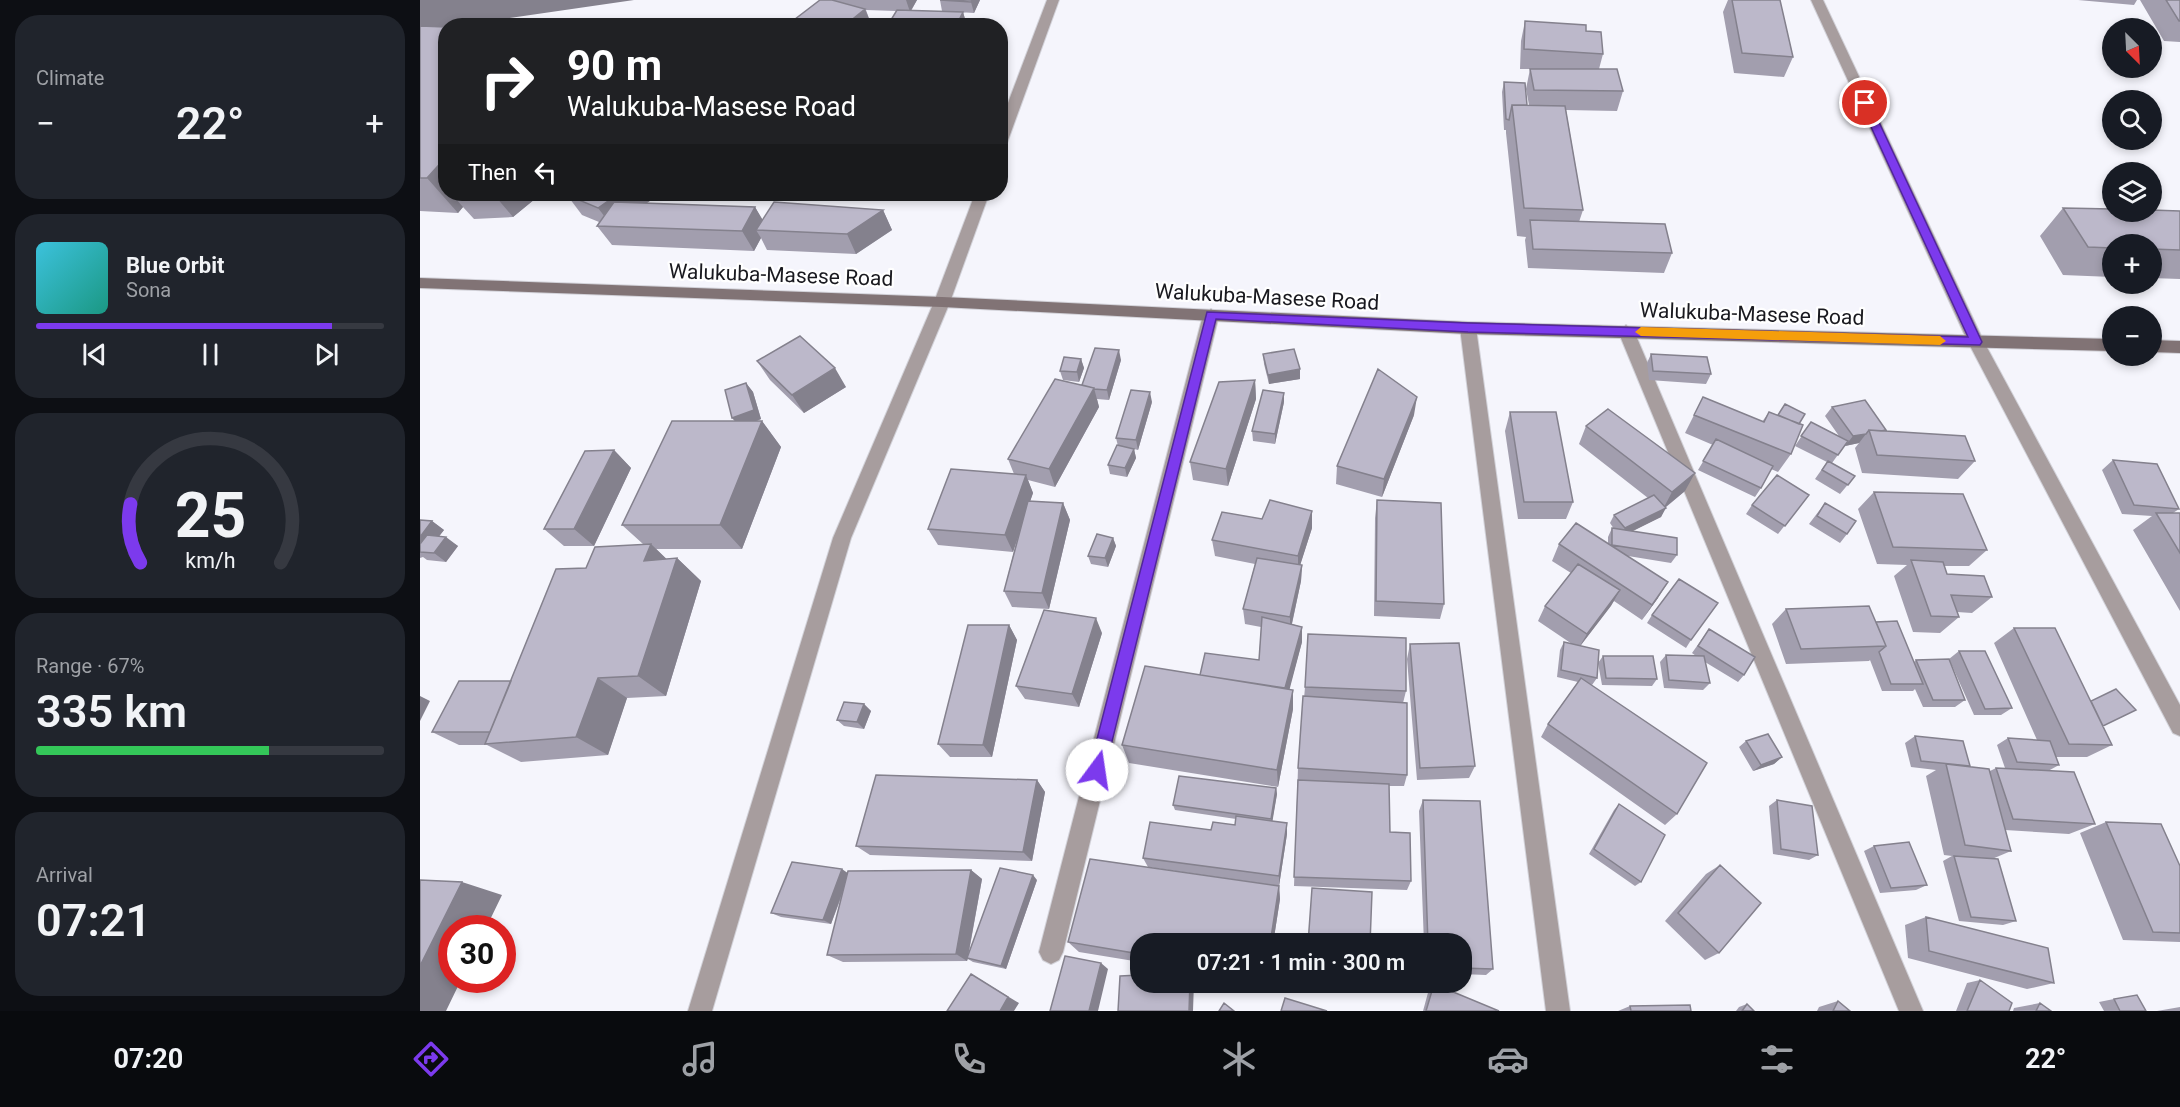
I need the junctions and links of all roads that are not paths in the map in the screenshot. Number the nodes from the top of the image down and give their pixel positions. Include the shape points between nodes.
1 (1053, 0) edge
2 (1817, 0) edge
3 (1008, 121) edge
4 (979, 201) edge
5 (420, 283) edge
6 (942, 302) junction
7 (1211, 315) junction
8 (1468, 327) junction
9 (1626, 331) junction
10 (1976, 342) junction
11 (2102, 345) edge
12 (2162, 346) edge
13 (2180, 347) edge
14 (2180, 726) edge
15 (1051, 952) dead end
16 (700, 1011) edge
17 (1558, 1011) edge
18 (1911, 1011) edge

1 - 3 street
2 - 10 street
4 - 6 street
5 - 6 street, Walukuba-Masese Road
6 - 7 street, Walukuba-Masese Road
6 - 16 street via 842,538
7 - 8 street, Walukuba-Masese Road
7 - 15 street
8 - 9 street, Walukuba-Masese Road
8 - 17 street
9 - 10 street, Walukuba-Masese Road
9 - 18 street
10 - 11 street, Walukuba-Masese Road
10 - 14 street
12 - 13 street

